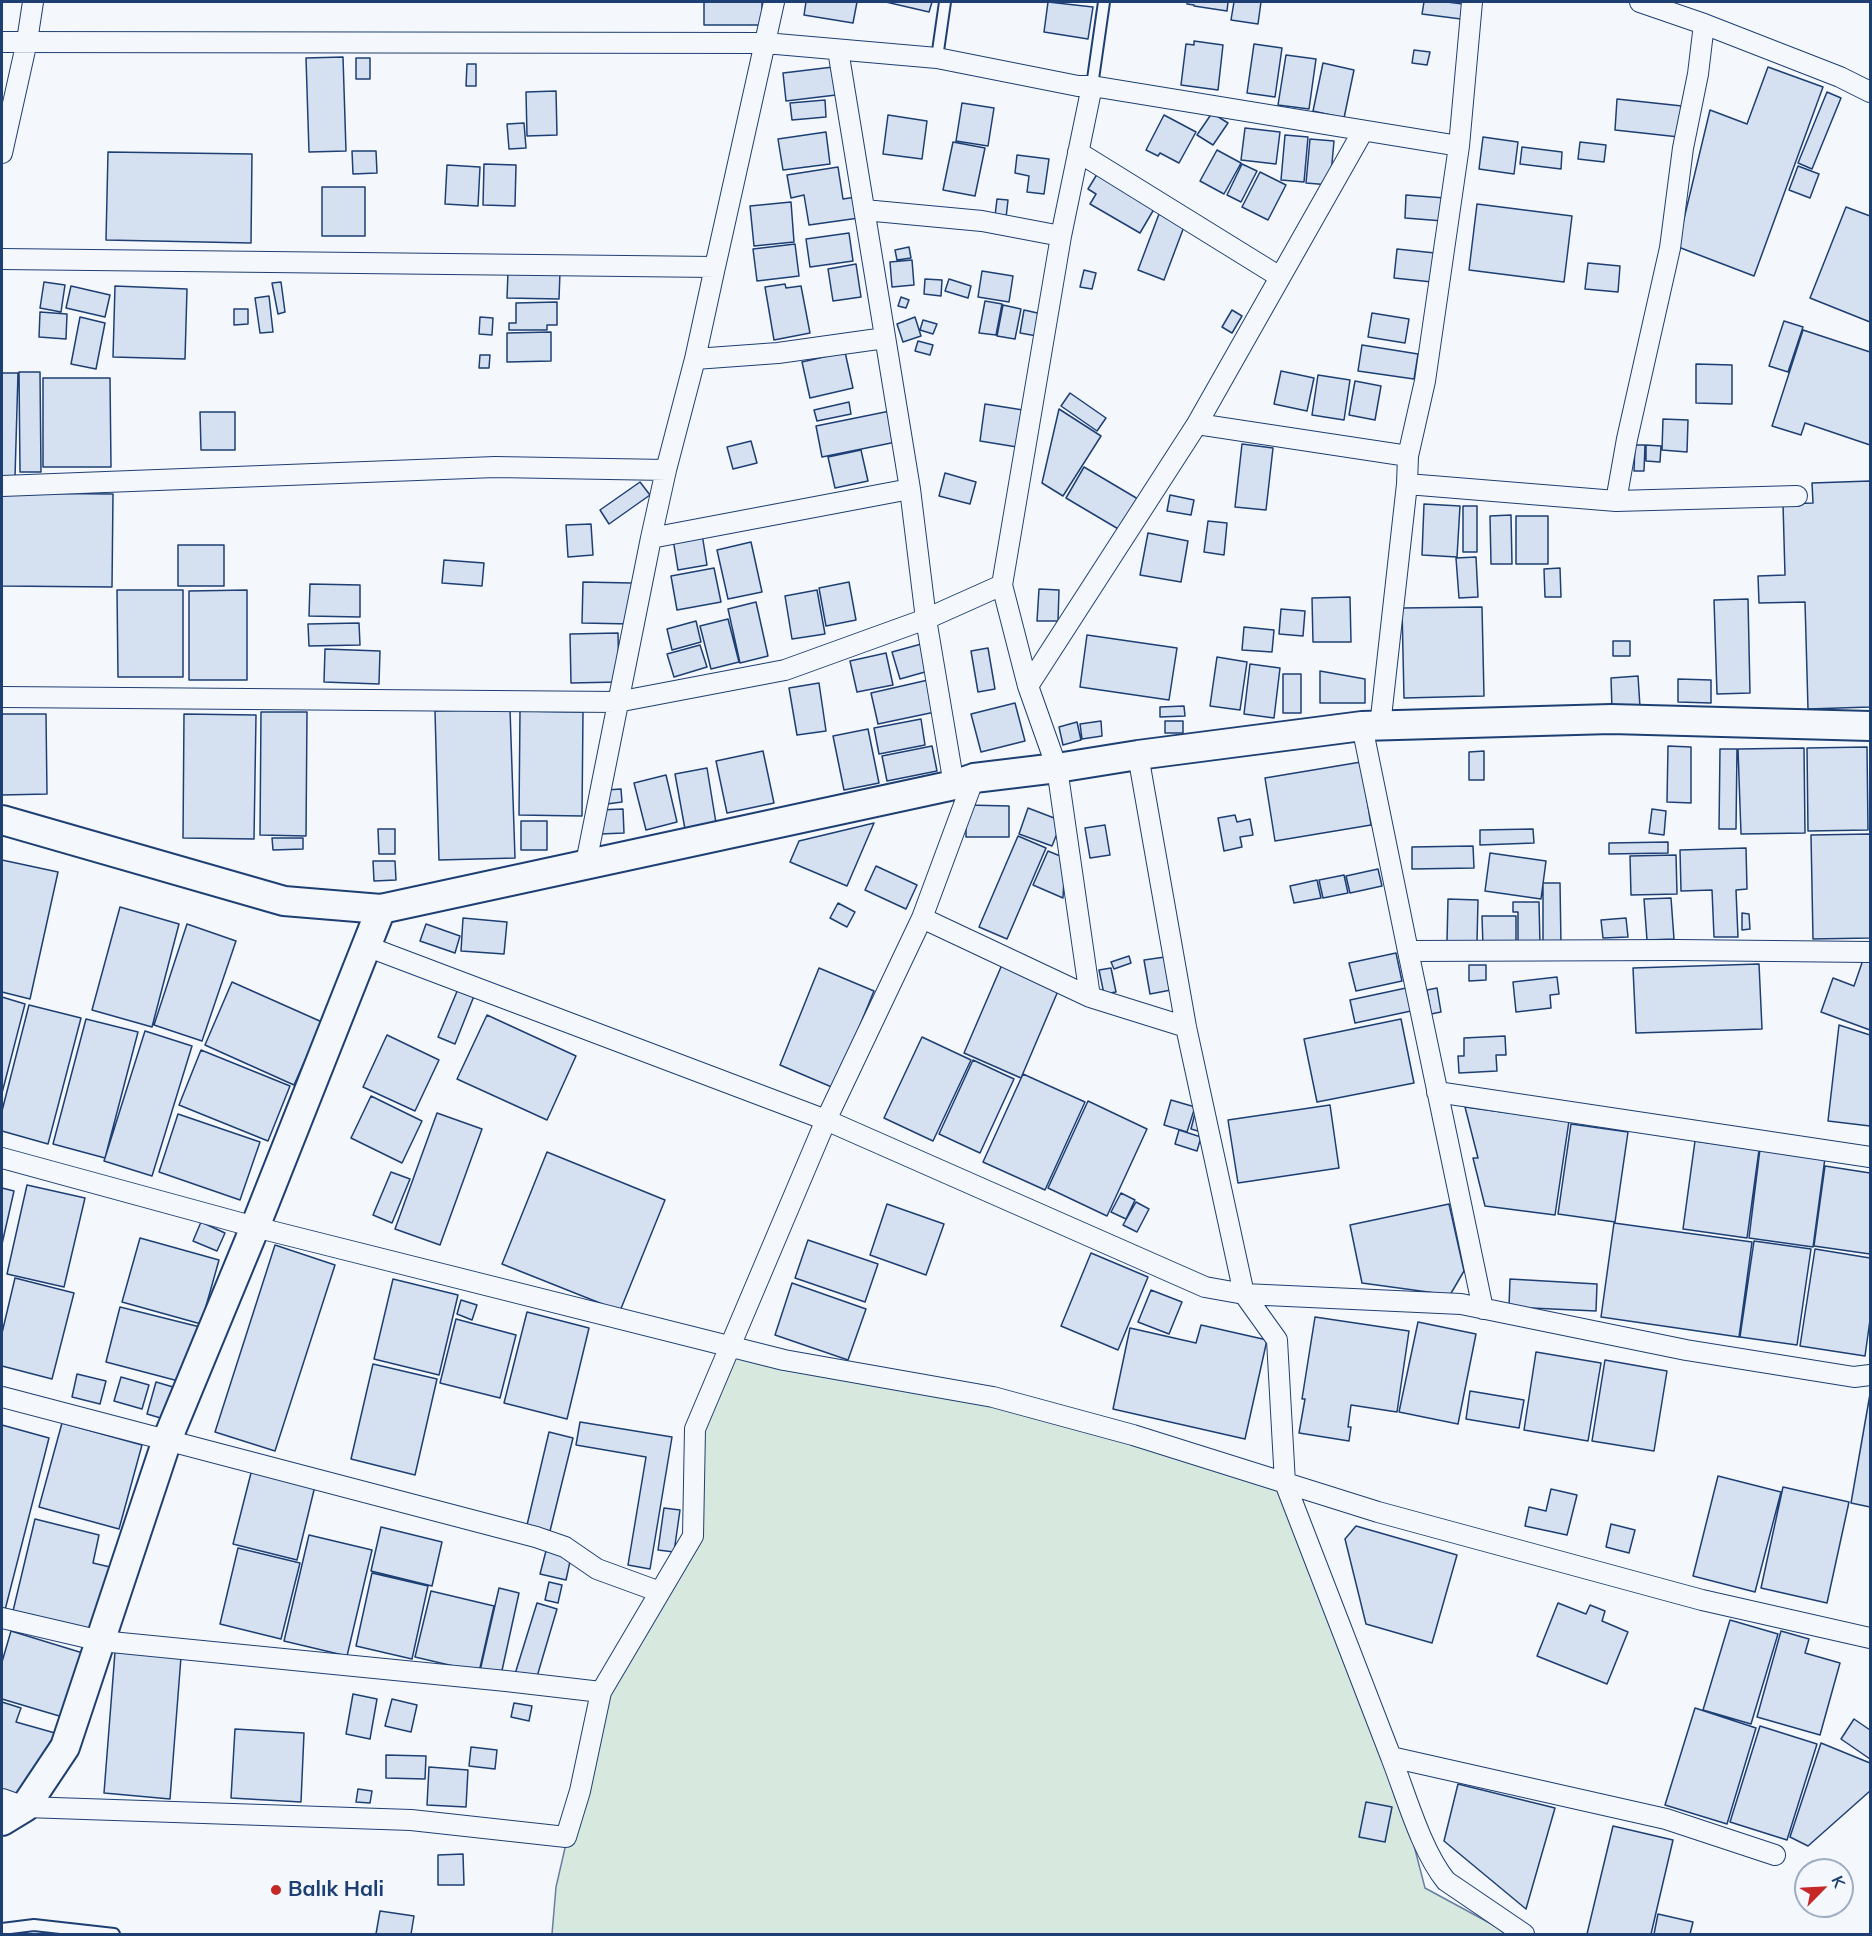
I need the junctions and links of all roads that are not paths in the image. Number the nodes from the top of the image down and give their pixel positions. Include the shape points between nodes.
1 (33, 2) edge
2 (774, 2) edge
3 (945, 2) edge
4 (1104, 2) edge
5 (1472, 2) edge
6 (1640, 2) edge
7 (1704, 24) junction
8 (27, 41) junction
9 (2, 42) edge
10 (765, 43) junction
11 (838, 50) junction
12 (937, 58) junction
13 (1092, 86) junction
14 (1870, 92) edge
15 (1363, 130) junction
16 (1459, 146) junction
17 (1078, 152) junction
18 (2, 153) edge
19 (864, 210) junction
20 (1061, 236) junction
21 (2, 260) edge
22 (715, 267) junction
23 (1281, 277) junction
24 (885, 338) junction
25 (695, 359) junction
26 (1197, 424) junction
27 (1408, 456) junction
28 (666, 470) junction
29 (1407, 484) junction
30 (2, 486) edge
31 (910, 489) junction
32 (1797, 496) dead end
33 (1616, 501) junction
34 (651, 538) junction
35 (1002, 585) junction
36 (926, 619) junction
37 (1028, 686) junction
38 (2, 697) edge
39 (617, 702) junction
40 (1371, 726) junction
41 (1870, 726) edge
42 (1138, 755) junction
43 (1057, 768) junction
44 (964, 782) junction
45 (2, 820) edge
46 (586, 863) junction
47 (381, 909) junction
48 (922, 918) junction
49 (366, 946) junction
50 (1408, 951) junction
51 (1870, 952) edge
52 (1090, 997) junction
53 (1186, 1027) junction
54 (1437, 1092) junction
55 (826, 1120) junction
56 (1870, 1157) edge
57 (2, 1158) edge
58 (255, 1227) junction
59 (1244, 1294) junction
60 (1484, 1309) junction
61 (730, 1347) junction
62 (1870, 1376) edge
63 (2, 1397) edge
64 (167, 1440) junction
65 (1285, 1483) junction
66 (660, 1592) junction
67 (2, 1618) edge
68 (1870, 1638) edge
69 (101, 1641) junction
70 (601, 1692) junction
71 (1391, 1757) junction
72 (9, 1809) edge
73 (1776, 1855) dead end
74 (2, 1929) edge
75 (114, 1935) edge
76 (1524, 1935) edge

1 - 8 street
2 - 10 street
3 - 12 lane
4 - 13 lane
5 - 16 street
6 - 7 street
7 - 14 street
7 - 33 street via 1670,248
8 - 9 street
8 - 10 street
8 - 18 street
10 - 11 street
10 - 22 street
11 - 12 street
11 - 19 street
12 - 13 street
13 - 15 street
13 - 17 street
15 - 16 street
15 - 23 street
16 - 27 street via 1425,381
17 - 20 street
17 - 23 street
19 - 20 street via 982,221
19 - 24 street
20 - 35 street
21 - 22 street
22 - 25 street
23 - 26 street
24 - 25 street via 778,353
24 - 31 street
25 - 28 street
26 - 27 street
26 - 37 street
27 - 29 street
28 - 30 street via 495,467
28 - 34 street
29 - 33 street
29 - 40 street
31 - 34 street
31 - 36 street
32 - 33 street
34 - 39 street
35 - 36 street
35 - 37 street
36 - 39 street via 785,670
36 - 44 street
37 - 43 street
38 - 39 street
39 - 46 street
40 - 41 street via 1611,719
40 - 42 street
40 - 50 street
42 - 43 street
42 - 53 street
43 - 44 street
43 - 52 street
44 - 46 street
44 - 48 street
45 - 47 street via 284,901
46 - 47 street
47 - 49 street
48 - 52 street
48 - 55 street
49 - 55 street
49 - 58 street
50 - 51 street
50 - 54 street
52 - 53 street
53 - 59 street
54 - 56 street
54 - 60 street
55 - 59 street via 1205,1287
55 - 61 street
57 - 58 street
58 - 61 street
58 - 64 street
59 - 60 street via 1461,1304
59 - 65 street via 1277,1340
60 - 62 street via 1686,1350 1854,1377
61 - 65 street via 993,1397 1133,1435
61 - 66 street via 695,1429 693,1536
63 - 64 street
64 - 66 street via 536,1537 565,1547 597,1569
64 - 69 street
65 - 68 street via 1702,1600
65 - 71 street
66 - 70 street
67 - 69 street
69 - 70 street
69 - 72 street via 65,1747
70 - 72 street via 566,1837 411,1820
71 - 73 street via 1666,1819
71 - 76 street via 1439,1872 1446,1881
74 - 75 lane via 34,1925

